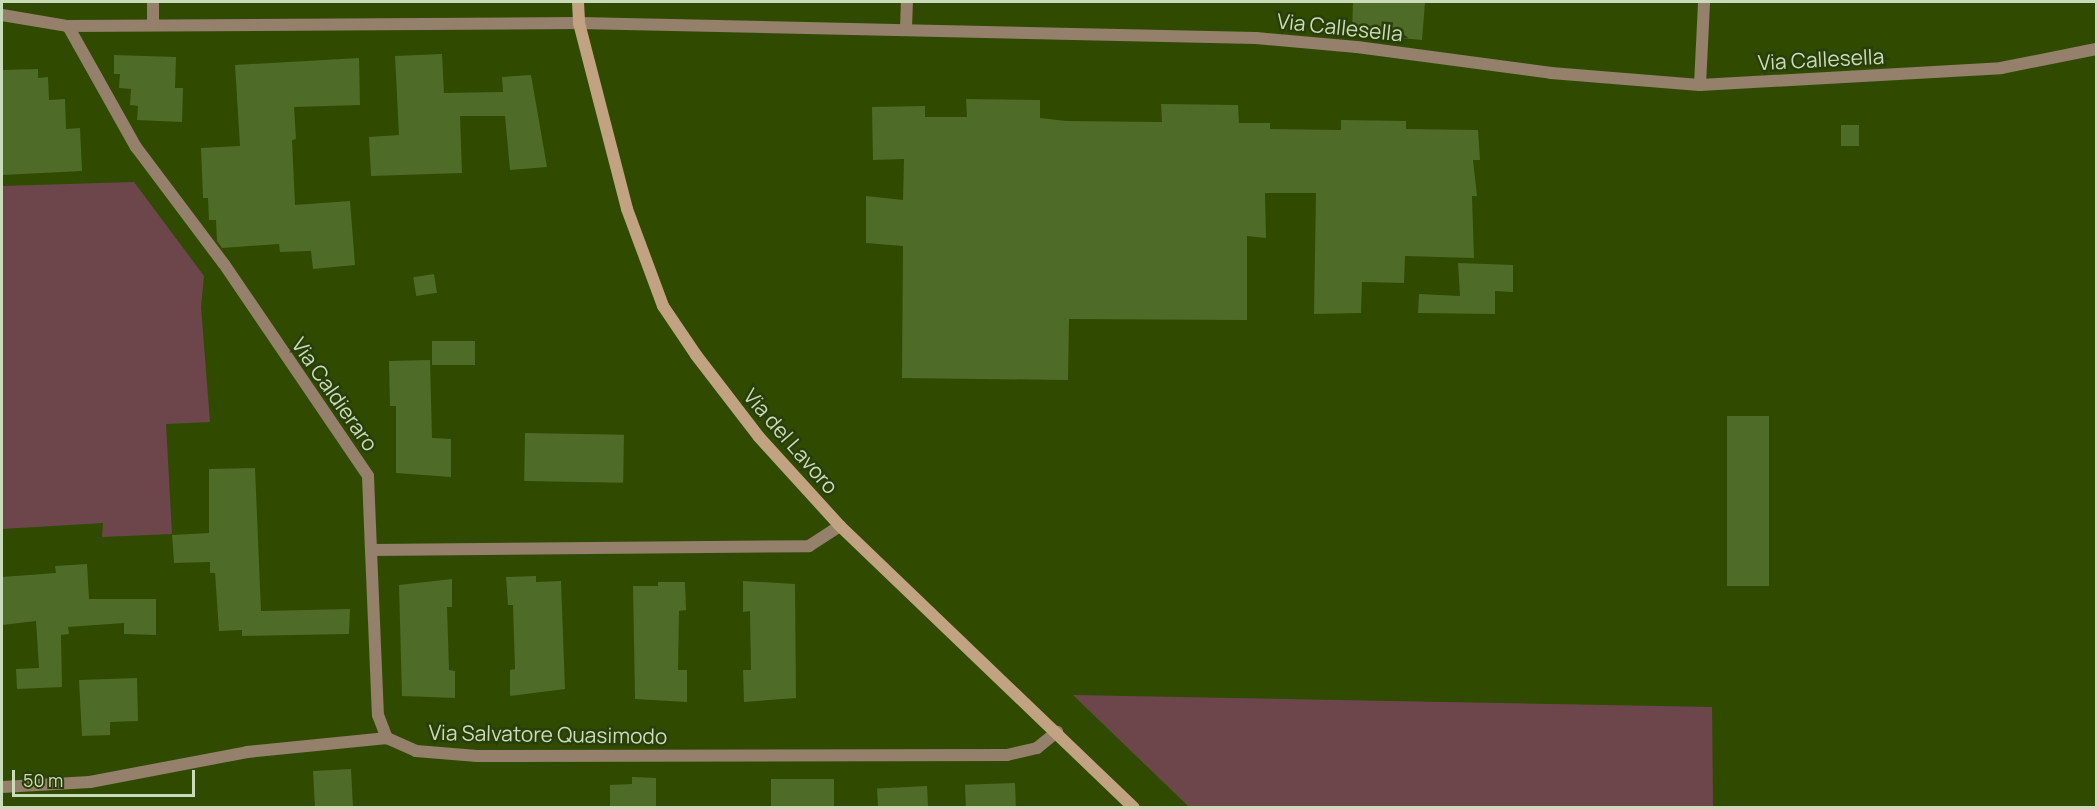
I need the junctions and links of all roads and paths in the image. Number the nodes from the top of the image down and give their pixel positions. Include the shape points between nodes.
1 (153, 2) edge
2 (578, 2) edge
3 (907, 2) edge
4 (1704, 2) edge
5 (2, 15) edge
6 (579, 23) junction
7 (153, 25) junction
8 (68, 26) junction
9 (906, 28) junction
10 (2097, 49) edge
11 (1700, 85) junction
12 (840, 526) junction
13 (371, 550) junction
14 (1058, 732) junction
15 (387, 738) junction
16 (2, 787) edge
17 (1134, 807) edge

1 - 7 street
2 - 6 street, Via del Lavoro
3 - 9 street
4 - 11 street
5 - 8 street, Via Callesella
6 - 7 street, Via Callesella
6 - 9 street, Via Callesella
6 - 12 street, Via del Lavoro via 618,179 663,306 725,396
7 - 8 street, Via Callesella
8 - 13 street, Via Caldieraro via 136,147 224,264 368,476
9 - 11 street, Via Callesella via 1256,38 1551,73
10 - 11 street, Via Callesella via 2001,68
12 - 13 street via 809,546
12 - 14 street, Via del Lavoro
13 - 15 street, Via Caldieraro via 378,715
14 - 15 street, Via Salvatore Quasimodo via 1037,748 1007,755 477,756 416,751
14 - 17 street, Via del Lavoro
15 - 16 street, Via Salvatore Quasimodo via 247,752 90,782

